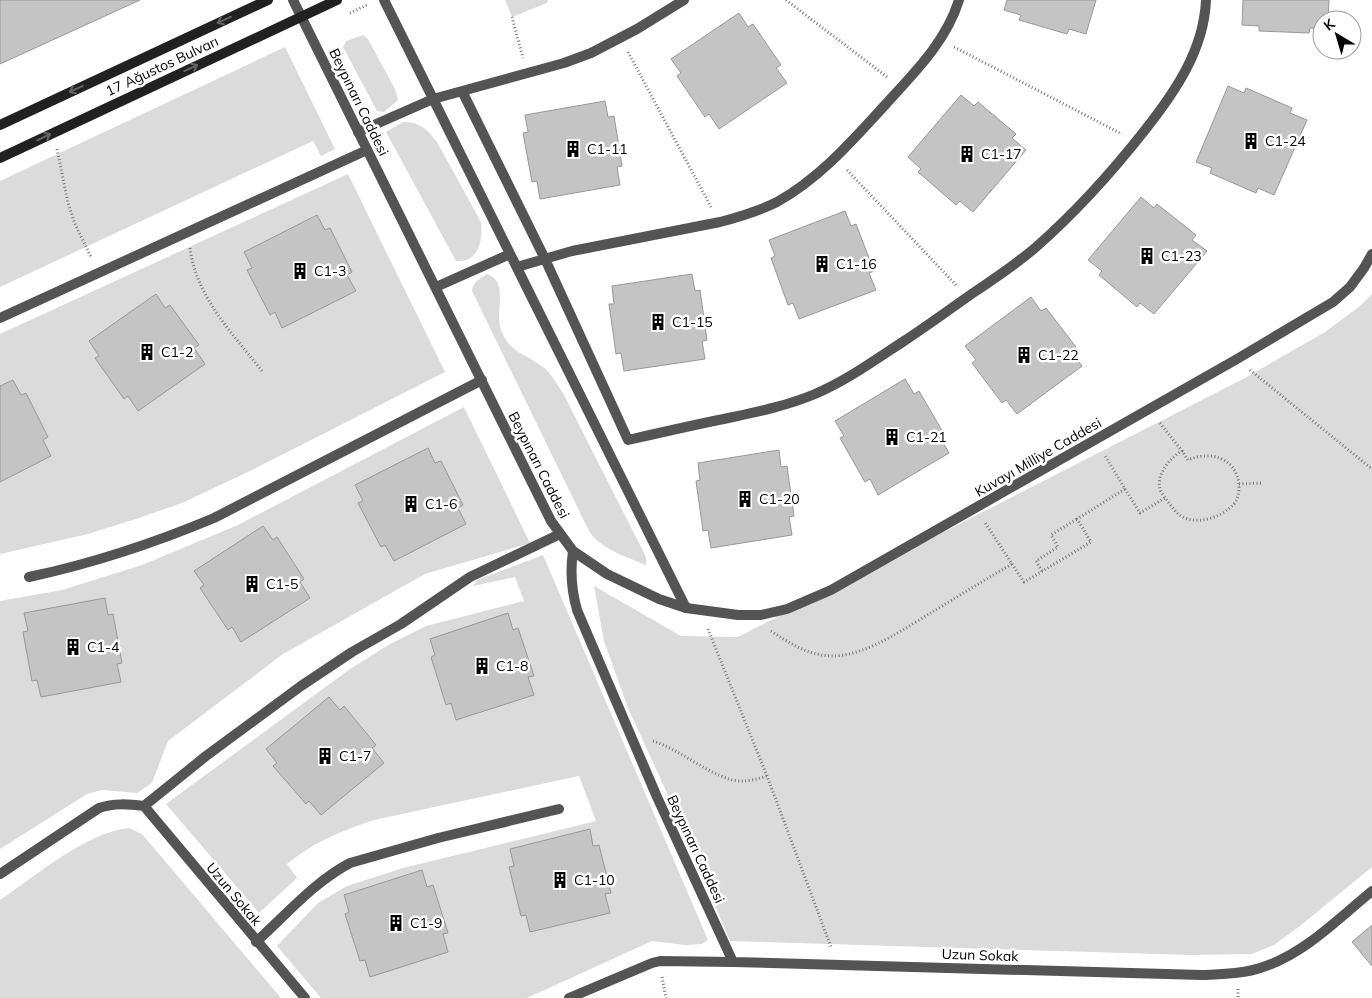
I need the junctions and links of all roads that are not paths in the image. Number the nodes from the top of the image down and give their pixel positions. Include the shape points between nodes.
1 (268, 0) edge
2 (293, 0) edge
3 (337, 0) edge
4 (384, 0) edge
5 (684, 0) edge
6 (959, 0) edge
7 (1206, 0) edge
8 (301, 16) junction
9 (462, 91) junction
10 (432, 98) junction
11 (0, 125) edge
12 (358, 132) junction
13 (367, 150) junction
14 (0, 158) edge
15 (510, 254) junction
16 (1372, 254) edge
17 (545, 259) junction
18 (517, 267) junction
19 (436, 287) junction
20 (0, 318) edge
21 (482, 380) junction
22 (560, 534) junction
23 (573, 551) junction
24 (29, 577) dead end
25 (686, 608) junction
26 (144, 806) junction
27 (559, 809) dead end
28 (0, 874) edge
29 (1372, 891) edge
30 (256, 942) junction
31 (733, 962) junction
32 (305, 998) edge
33 (569, 998) edge

1 -> 11 main road, 17 Ağustos Bulvarı
2 - 8 street, Beypınarı Caddesi
3 - 8 main road, 17 Ağustos Bulvarı
4 - 10 street
5 - 9 street via 620,38 582,56
6 - 17 street via 954,17 940,40 901,88 836,158 777,202 720,222
7 - 17 street via 1201,33 1185,72 1136,141 1060,225 1006,270 934,321 816,394 769,409 628,440
8 - 12 street, Beypınarı Caddesi
14 -> 8 main road, 17 Ağustos Bulvarı
9 - 10 street
9 - 17 street
10 - 12 street
10 - 15 street
12 - 13 street, Beypınarı Caddesi
13 - 19 street, Beypınarı Caddesi
13 - 20 street
15 - 18 street
15 - 19 street
16 - 25 street, Kuvayı Milliye Caddesi via 1350,287 1333,302 1237,360 831,590 787,609 761,615
17 - 18 street
18 - 25 street
19 - 21 street, Beypınarı Caddesi
21 - 22 street, Beypınarı Caddesi via 542,505
21 - 24 street via 214,518 117,555
22 - 23 street, Beypınarı Caddesi
22 - 26 street via 470,577 352,652 206,756
23 - 25 street, Kuvayı Milliye Caddesi via 607,574 658,599
23 - 31 street, Beypınarı Caddesi via 570,571 577,610
26 - 28 street via 123,804 99,808
26 - 30 street, Uzun Sokak
27 - 30 street via 350,863 322,882
29 - 31 street, Uzun Sokak via 1300,949 1262,968 1238,973 1202,975
30 - 32 street, Uzun Sokak
31 - 33 street, Uzun Sokak via 660,961

